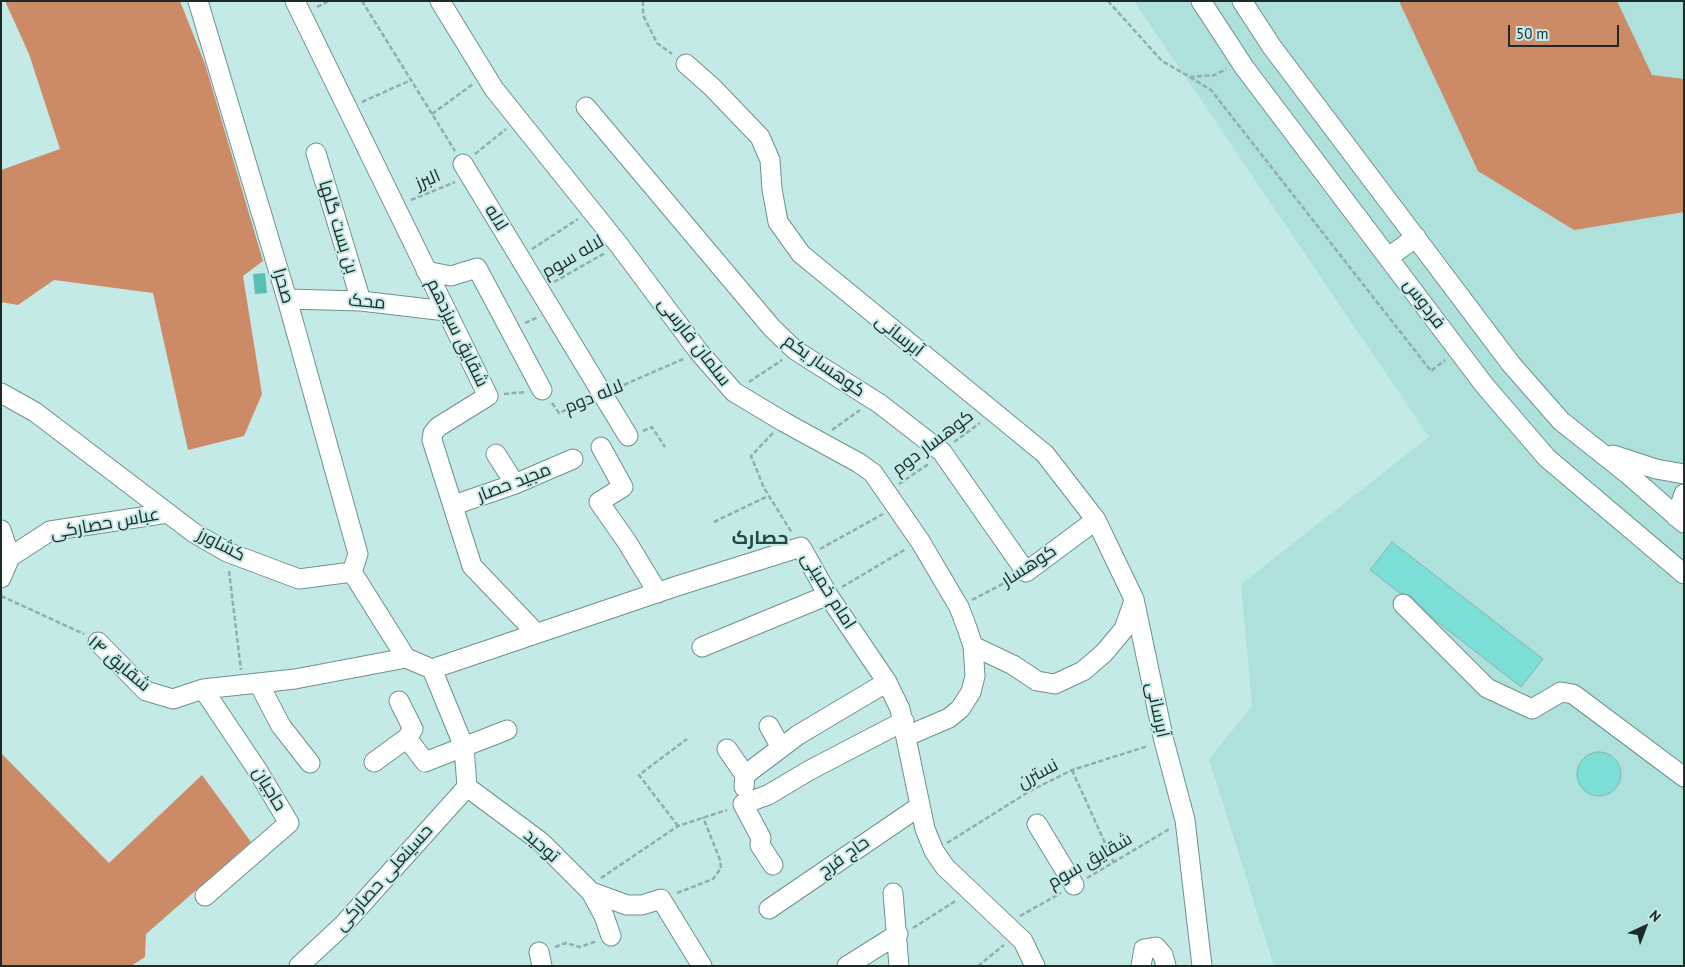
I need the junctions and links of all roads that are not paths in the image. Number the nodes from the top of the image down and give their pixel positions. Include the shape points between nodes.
1 (198, 1) edge
2 (295, 1) edge
3 (440, 1) edge
4 (1201, 1) edge
5 (1242, 1) edge
6 (686, 64) road end
7 (586, 107) dead end
8 (316, 153) dead end
9 (466, 170) road end
10 (1416, 237) junction
11 (1389, 257) junction
12 (426, 271) junction
13 (288, 299) junction
14 (361, 301) junction
15 (446, 311) junction
16 (542, 390) road end
17 (1, 393) edge
18 (628, 436) dead end
19 (601, 447) dead end
20 (1597, 450) junction
21 (496, 454) dead end
22 (573, 459) dead end
23 (1684, 474) edge
24 (514, 484) junction
25 (1684, 494) edge
26 (454, 505) junction
27 (168, 513) junction
28 (1096, 520) junction
29 (1680, 520) edge
30 (1, 530) edge
31 (4, 548) edge
32 (352, 572) junction
33 (1026, 572) joint
34 (1684, 574) edge
35 (1, 578) edge
36 (658, 593) junction
37 (828, 595) junction
38 (1134, 599) junction
39 (1403, 604) dead end
40 (536, 633) junction
41 (98, 642) road end
42 (973, 646) junction
43 (702, 647) dead end
44 (406, 658) junction
45 (432, 669) junction
46 (887, 682) junction
47 (251, 685) junction
48 (203, 689) junction
49 (400, 701) dead end
50 (769, 726) dead end
51 (906, 729) junction
52 (507, 730) dead end
53 (407, 738) junction
54 (780, 746) junction
55 (464, 747) junction
56 (727, 749) dead end
57 (374, 762) dead end
58 (310, 763) dead end
59 (745, 775) junction
60 (1684, 777) edge
61 (466, 787) junction
62 (743, 804) junction
63 (920, 806) junction
64 (1037, 824) dead end
65 (773, 865) dead end
66 (1074, 885) road end
67 (589, 890) junction
68 (894, 893) dead end
69 (205, 896) dead end
70 (769, 909) dead end
71 (611, 936) road end
72 (898, 937) junction
73 (299, 966) edge
74 (702, 966) edge
75 (847, 966) edge
76 (899, 966) edge
77 (1035, 966) edge
78 (1141, 966) edge
79 (1166, 966) edge
80 (1202, 966) edge

1 - 13 street, صحرا
2 - 12 street, شقایق سیزدهم
3 - 42 street, سلمان فارسی via 485,75 518,119 620,245 699,352 734,392 873,473 920,541 958,607
4 - 11 street, فردوس via 1240,61
5 - 10 street, فردوس via 1272,47
6 - 28 street, آبرسانی via 760,137 770,160 778,222 801,254 1045,454
7 - 33 street, کوهسار یکم via 772,328 795,350 874,400 942,452
8 - 14 street, بن بست گلها
9 - 18 street, لاله
10 - 11 street
10 - 20 street, فردوس via 1512,364 1561,422
11 - 34 street, فردوس via 1485,386 1547,458
12 - 15 street, شقایق سیزدهم
12 - 16 street, لاله دوم via 451,276 477,268
13 - 14 street, محک
13 - 32 street, صحرا via 358,554
14 - 15 street, محک
15 - 26 street, شقایق سیزدهم via 488,396 438,426 433,433 432,440
17 - 27 street, کشاورز via 35,412
19 - 36 street via 623,487 599,502 628,542
20 - 23 street via 1656,469
20 - 29 street, فردوس
21 - 24 street
22 - 24 street, مجید حصار
24 - 26 street, مجید حصار
25 - 29 street
26 - 40 street, شقایق سیزدهم via 472,566
27 - 32 street, کشاورز via 227,552 299,579
27 - 35 street, عباس حصارکی via 50,531 10,557
28 - 33 street, کوهسار
28 - 38 street, آبرسانی
30 - 31 street
32 - 44 street
36 - 37 street, امام خمینی via 804,552
36 - 40 street, امام خمینی
37 - 43 street
37 - 46 street, امام خمینی
38 - 42 street via 1124,630 1104,653 1084,671 1055,684 1037,681 1013,665
38 - 80 street, آبرسانی via 1164,741 1185,820
39 - 60 street via 1487,688 1532,709 1561,692 1573,694
40 - 45 street, امام خمینی
41 - 48 street, شقایق ۱۴ via 146,691 173,699
42 - 51 street via 975,676 971,692 960,709 949,718
44 - 45 street
44 - 47 street, شقایق ۱۴
45 - 55 street
46 - 51 street, امام خمینی
46 - 54 street
47 - 48 street, شقایق ۱۴
47 - 58 street
48 - 69 street, حاجیان via 289,823
49 - 53 street via 413,729
50 - 54 street
51 - 62 street via 814,777
51 - 63 street, امام خمینی
52 - 55 street
53 - 55 street via 425,762
53 - 57 street
54 - 59 street
55 - 61 street
56 - 59 street
59 - 62 street
61 - 67 street, توحید via 541,842
61 - 73 street, حسینعلی حصارکی via 343,925
62 - 65 street via 761,838 760,845
63 - 70 street, حاج فرج
63 - 77 street, امام خمینی via 925,829 945,868 1023,941
64 - 66 street
67 - 71 street
67 - 74 street, توحید via 627,905 642,905 661,899
68 - 72 street
72 - 75 street
72 - 76 street
78 - 79 street via 1144,949 1156,947 1164,955

